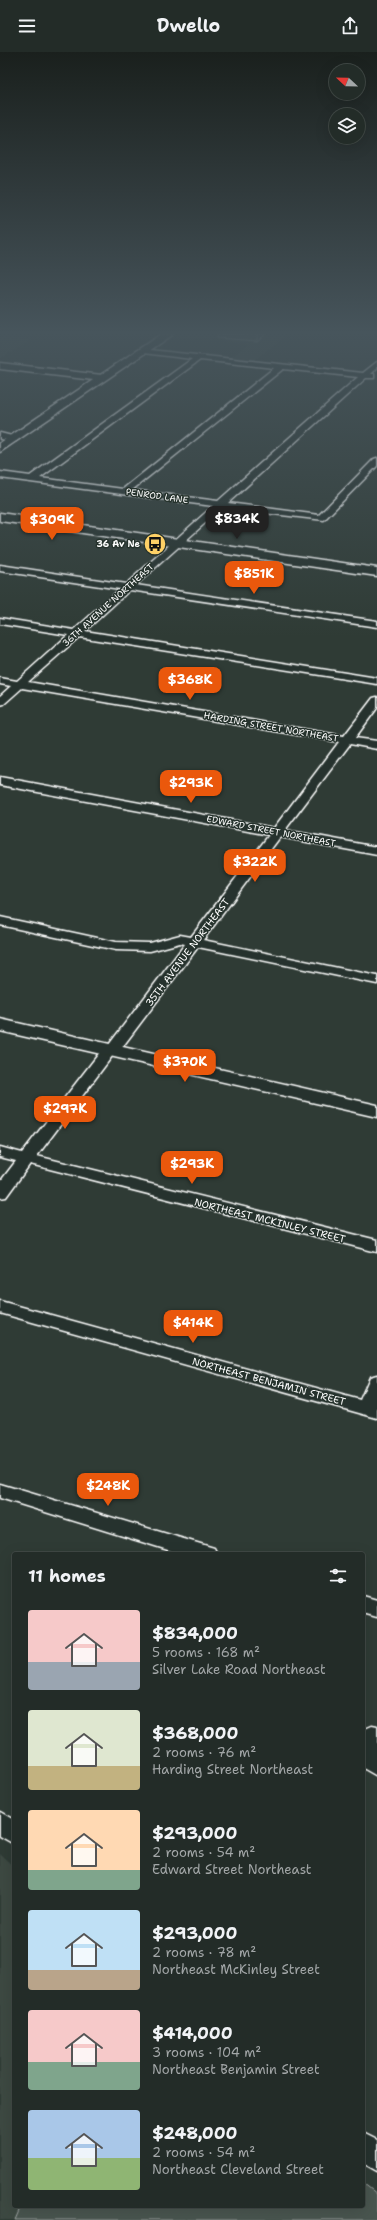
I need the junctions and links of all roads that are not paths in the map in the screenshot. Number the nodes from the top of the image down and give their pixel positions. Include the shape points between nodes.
1 (20, 435) edge
2 (92, 435) edge
3 (195, 435) edge
4 (297, 435) edge
5 (0, 436) edge
6 (16, 438) junction
7 (0, 448) edge
8 (377, 461) edge
9 (0, 475) edge
10 (32, 479) junction
11 (124, 492) junction
12 (220, 504) junction
13 (0, 518) edge
14 (0, 522) edge
15 (94, 532) junction
16 (175, 544) junction
17 (0, 568) edge
18 (377, 572) edge
19 (127, 587) junction
20 (0, 621) edge
21 (377, 624) edge
22 (76, 633) junction
23 (0, 681) edge
24 (377, 681) edge
25 (20, 685) junction
26 (377, 700) edge
27 (0, 702) edge
28 (347, 740) junction
29 (377, 745) edge
30 (0, 781) edge
31 (277, 832) junction
32 (377, 851) edge
33 (0, 921) edge
34 (194, 942) junction
35 (377, 980) edge
36 (0, 1025) edge
37 (110, 1050) junction
38 (377, 1111) edge
39 (0, 1152) edge
40 (26, 1158) junction
41 (0, 1193) edge
42 (377, 1246) edge
43 (0, 1307) edge
44 (377, 1382) edge
45 (371, 1409) edge
46 (0, 1491) edge
47 (200, 1552) edge
48 (365, 1605) edge
49 (377, 1609) edge
50 (372, 1734) dead end
51 (377, 1766) edge
52 (0, 1822) edge
53 (12, 1832) edge
54 (365, 2148) edge
55 (377, 2157) edge

1 - 6 main road
2 - 10 street
3 - 11 street
4 - 12 street, 36TH AVENUE NORTHEAST
5 - 6 street
6 - 7 main road
8 - 12 street, PENROD LANE via 321,518
9 - 10 street, PENROD LANE
10 - 11 street, PENROD LANE
11 - 12 street, PENROD LANE
12 - 16 street, 36TH AVENUE NORTHEAST
13 - 15 main road
14 - 15 main road
15 - 16 main road
16 - 18 main road
16 - 19 street, 36TH AVENUE NORTHEAST
17 - 19 street
19 - 21 street
19 - 22 street, 36TH AVENUE NORTHEAST
20 - 22 street
22 - 24 street
22 - 25 street, 36TH AVENUE NORTHEAST
23 - 25 street, HARDING STREET NORTHEAST
25 - 27 street, 36TH AVENUE NORTHEAST
25 - 28 street, HARDING STREET NORTHEAST
26 - 28 street, 35TH AVENUE NORTHEAST
28 - 29 street, HARDING STREET NORTHEAST
28 - 31 street, 35TH AVENUE NORTHEAST
30 - 31 street, EDWARD STREET NORTHEAST
31 - 32 street, EDWARD STREET NORTHEAST
31 - 34 street, 35TH AVENUE NORTHEAST
33 - 34 street via 116,946 150,947 180,939
34 - 35 street
34 - 37 street, 35TH AVENUE NORTHEAST
36 - 37 street
37 - 38 street
37 - 40 street, 35TH AVENUE NORTHEAST
39 - 40 street, NORTHEAST MCKINLEY STREET
40 - 41 street, 35TH AVENUE NORTHEAST
40 - 42 street, NORTHEAST MCKINLEY STREET
43 - 45 street, NORTHEAST BENJAMIN STREET
44 - 45 street
46 - 47 street
48 - 49 street
50 - 51 street via 365,1756
52 - 53 street
54 - 55 street

